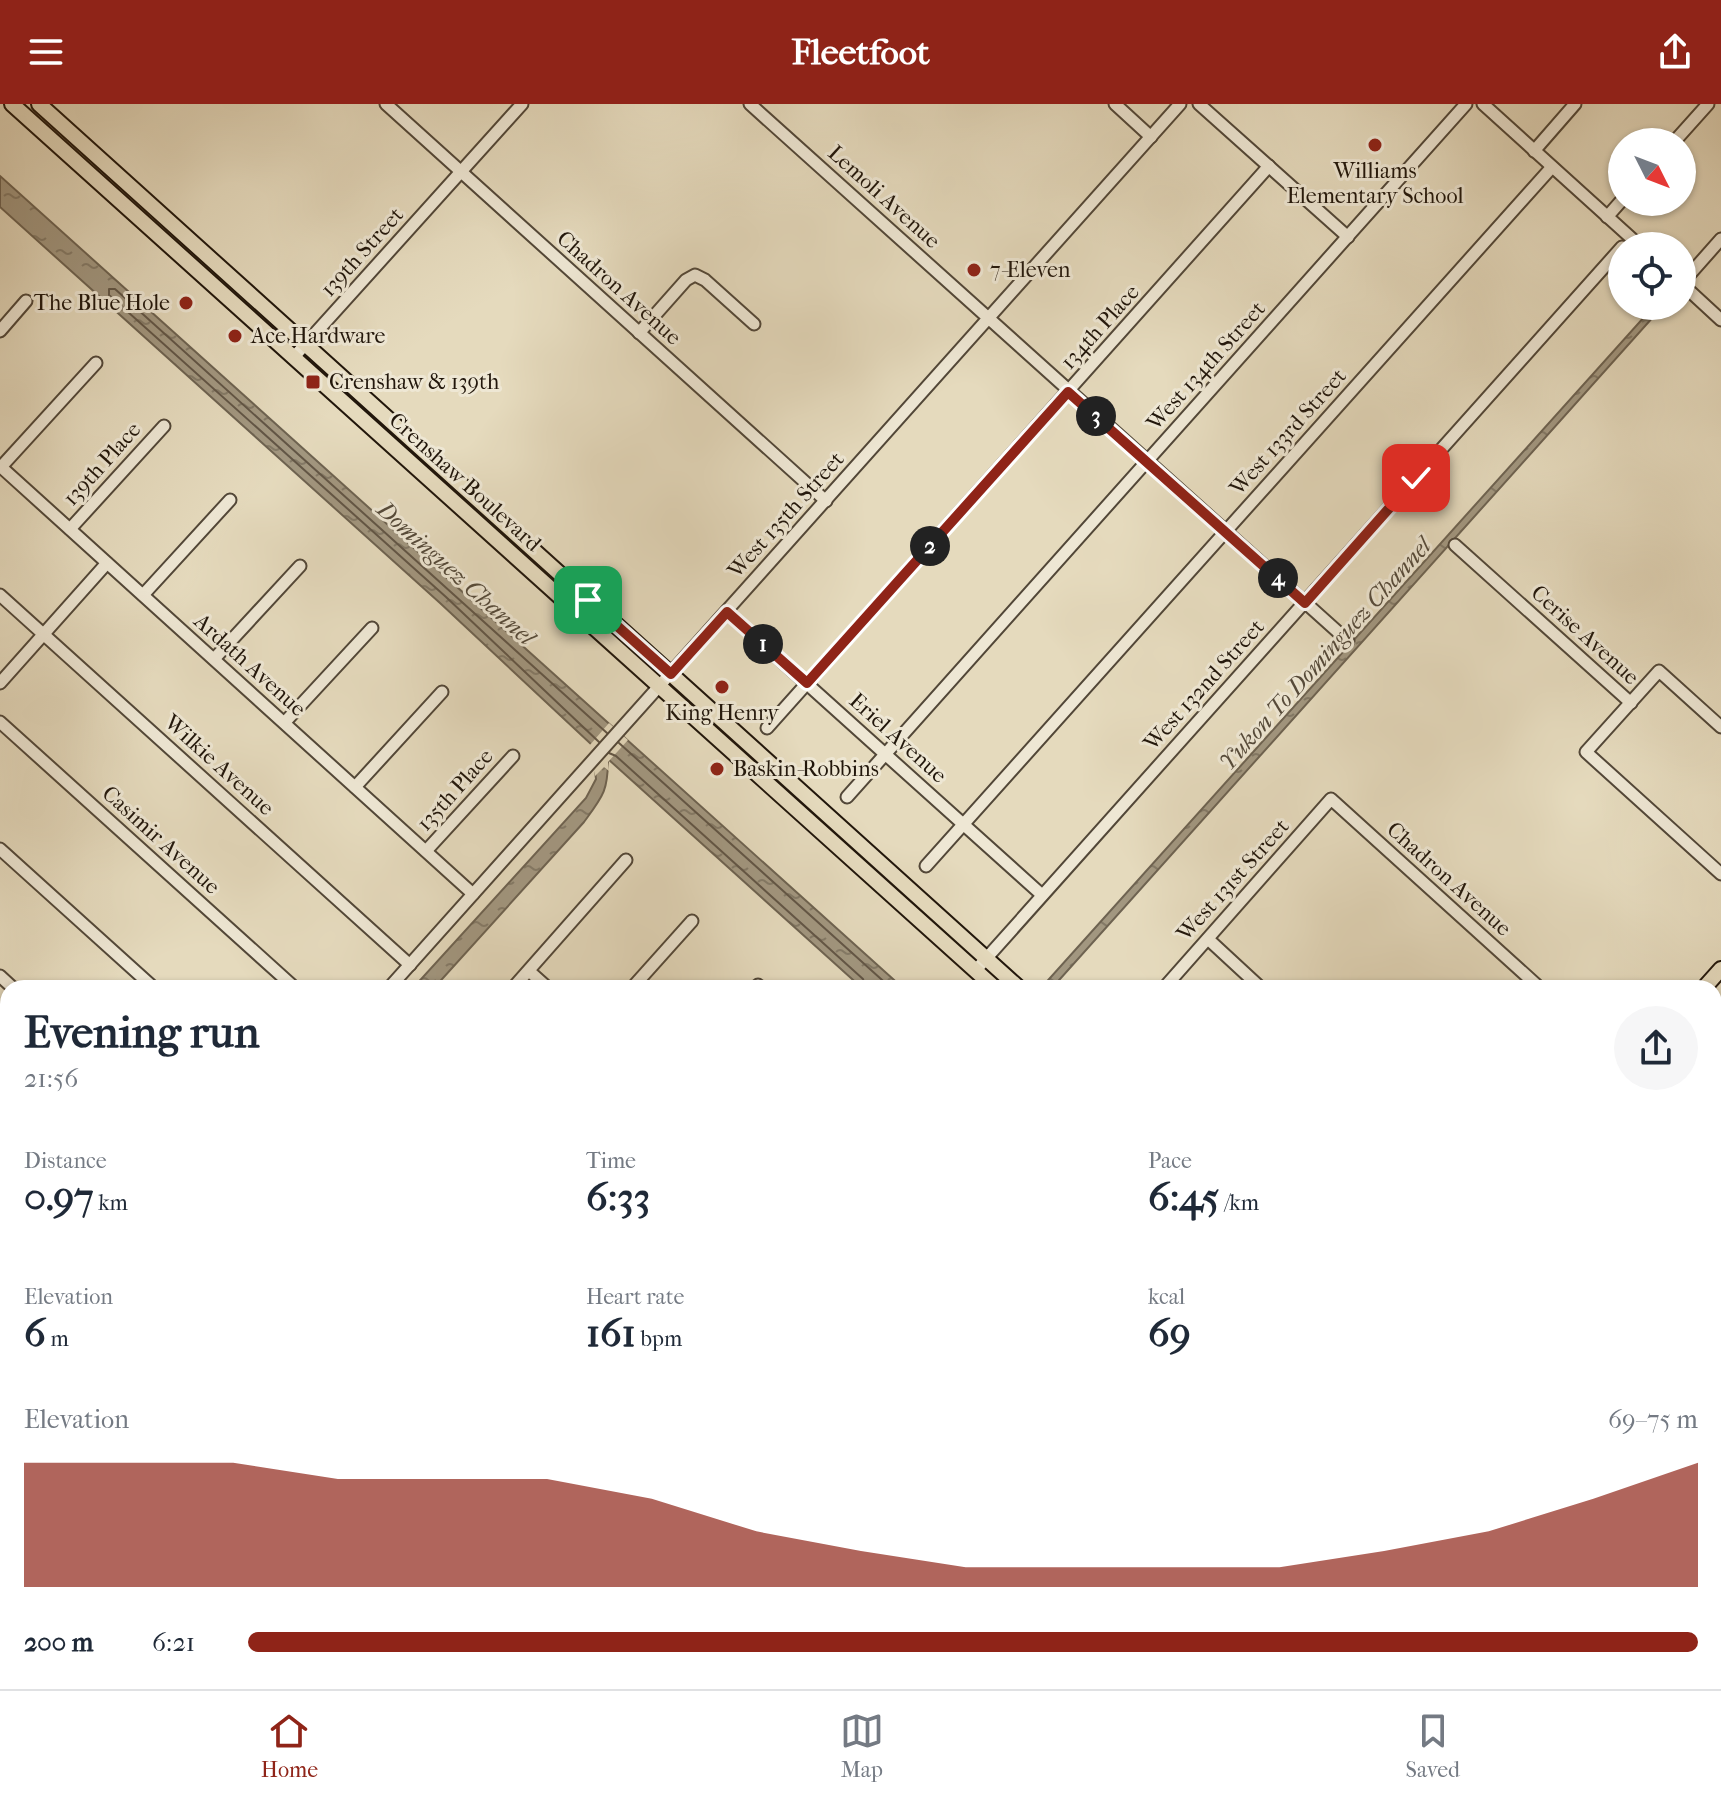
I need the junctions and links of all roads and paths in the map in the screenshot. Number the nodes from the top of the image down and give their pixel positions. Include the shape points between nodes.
1 (39, 104) edge
2 (386, 104) edge
3 (522, 104) edge
4 (750, 104) edge
5 (1115, 104) edge
6 (1180, 104) edge
7 (1199, 104) edge
8 (1466, 104) edge
9 (1483, 104) edge
10 (1575, 104) edge
11 (1708, 104) edge
12 (21, 107) edge
13 (1687, 128) edge
14 (1151, 137) junction
15 (1534, 151) junction
16 (1269, 166) junction
17 (1552, 167) junction
18 (461, 172) junction
19 (1607, 217) joint
20 (1617, 232) edge
21 (1348, 237) junction
22 (1721, 239) edge
23 (1608, 262) edge
24 (1696, 267) edge
25 (1696, 296) edge
26 (26, 301) dead end
27 (989, 319) junction
28 (1721, 320) edge
29 (754, 324) dead end
30 (0, 331) edge
31 (639, 333) junction
32 (304, 346) junction
33 (293, 358) junction
34 (96, 363) dead end
35 (1068, 392) junction
36 (164, 426) dead end
37 (1148, 461) junction
38 (1, 466) edge
39 (440, 467) junction
40 (429, 479) junction
41 (230, 500) dead end
42 (826, 501) junction
43 (70, 529) junction
44 (1226, 532) junction
45 (1455, 545) dead end
46 (107, 563) junction
47 (300, 566) dead end
48 (577, 590) junction
49 (0, 595) edge
50 (143, 595) junction
51 (566, 602) junction
52 (1305, 603) junction
53 (727, 612) junction
54 (372, 628) dead end
55 (44, 634) junction
56 (1348, 641) dead end
57 (214, 659) junction
58 (671, 674) junction
59 (0, 683) edge
60 (807, 683) junction
61 (660, 686) junction
62 (442, 692) dead end
63 (1631, 703) junction
64 (0, 722) edge
65 (285, 722) junction
66 (1721, 727) edge
67 (767, 728) dead end
68 (887, 754) junction
69 (513, 756) dead end
70 (355, 787) junction
71 (847, 797) dead end
72 (1331, 799) joint
73 (963, 824) junction
74 (0, 849) edge
75 (426, 851) junction
76 (626, 860) dead end
77 (926, 866) dead end
78 (1721, 874) edge
79 (473, 894) junction
80 (1042, 895) junction
81 (692, 921) dead end
82 (1208, 939) junction
83 (986, 959) junction
84 (410, 965) junction
85 (529, 971) junction
86 (975, 971) junction
87 (145, 980) edge
88 (286, 980) edge
89 (396, 980) edge
90 (521, 980) edge
91 (539, 980) edge
92 (639, 980) edge
93 (986, 980) edge
94 (1010, 980) edge
95 (1171, 980) edge
96 (1252, 980) edge
97 (1531, 980) edge

1 - 32 main road, Crenshaw Boulevard
2 - 18 street, Chadron Avenue
3 - 18 street, 139th Street
4 - 27 street, Lemoli Avenue
5 - 14 street
6 - 14 street, West 135th Street
7 - 16 street
8 - 21 street, West 134th Street
9 - 15 street
10 - 15 street
11 - 13 street
12 - 33 main road, Crenshaw Boulevard
14 - 27 street, West 135th Street
15 - 17 street
16 - 21 street
16 - 35 street, 134th Place
17 - 19 street
17 - 44 street, West 133rd Street
18 - 31 street, Chadron Avenue
18 - 32 street, 139th Street
19 - 20 street
21 - 37 street, West 134th Street
22 - 24 street
23 - 52 street, West 132nd Street
25 - 28 street
26 - 30 street
27 - 35 street, Lemoli Avenue
27 - 42 street, West 135th Street
29 - 31 street via 695,275
31 - 42 street, Chadron Avenue
32 - 33 street, 139th Street
32 - 39 main road, Crenshaw Boulevard
33 - 40 main road, Crenshaw Boulevard
34 - 38 street
35 - 37 street, Lemoli Avenue
35 - 60 street, 134th Place
36 - 43 street, 139th Place
37 - 44 street, Lemoli Avenue
37 - 68 street, West 134th Street
38 - 43 street, Ardath Avenue
39 - 40 main road
39 - 48 main road, Crenshaw Boulevard
40 - 51 main road, Crenshaw Boulevard
41 - 50 street
42 - 53 street, West 135th Street
43 - 46 street, Ardath Avenue
44 - 52 street, Lemoli Avenue
44 - 73 street, West 133rd Street
45 - 63 street, Cerise Avenue
46 - 50 street, Ardath Avenue
46 - 55 street
47 - 57 street
48 - 51 main road
48 - 58 main road, Crenshaw Boulevard
49 - 55 street, Wilkie Avenue
50 - 57 street, Ardath Avenue
51 - 61 main road, Crenshaw Boulevard
52 - 56 street, Lemoli Avenue
52 - 80 street, West 132nd Street
53 - 58 street, West 135th Street
53 - 60 street, Eriel Avenue
54 - 65 street
55 - 59 street
55 - 84 street, Wilkie Avenue
57 - 65 street, Ardath Avenue
58 - 61 street, West 135th Street
58 - 83 main road, Crenshaw Boulevard
60 - 67 street, 134th Place
60 - 68 street, Eriel Avenue
61 - 79 street, West 135th Street
61 - 86 main road, Crenshaw Boulevard
62 - 70 street
63 - 66 street, Cerise Avenue via 1659,671
63 - 78 street via 1586,752
64 - 88 street, Casimir Avenue
65 - 70 street, Ardath Avenue
68 - 71 street, West 134th Street
68 - 73 street, Eriel Avenue
69 - 75 street, 135th Place
70 - 75 street, Ardath Avenue
72 - 82 street, West 131st Street
72 - 97 street, Chadron Avenue
73 - 77 street, West 133rd Street
73 - 80 street, Eriel Avenue
74 - 87 street
75 - 79 street, Ardath Avenue
76 - 85 street
79 - 84 street, West 135th Street
80 - 83 street, West 132nd Street
81 - 92 street
82 - 95 street, West 131st Street
82 - 96 street
83 - 86 street, West 132nd Street
83 - 94 main road, Crenshaw Boulevard
84 - 89 street, West 135th Street
85 - 90 street
85 - 91 street
86 - 93 main road, Crenshaw Boulevard

